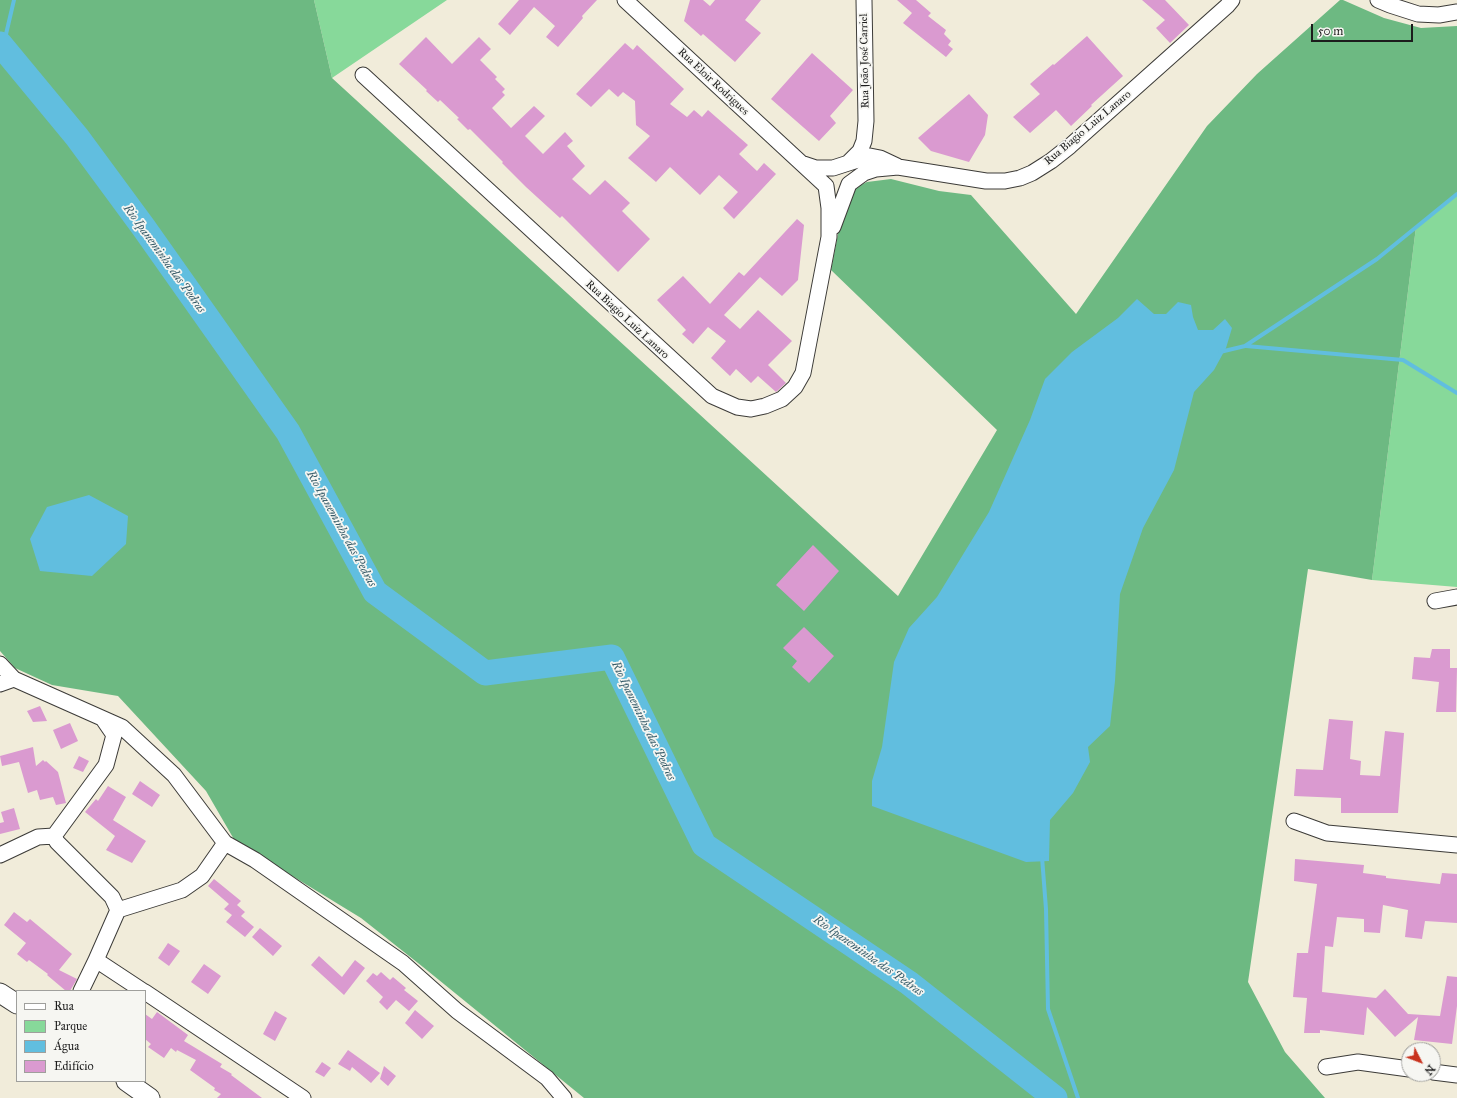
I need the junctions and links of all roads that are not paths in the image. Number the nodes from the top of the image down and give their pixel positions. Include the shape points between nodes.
1 (625, 0) edge
2 (864, 0) edge
3 (1378, 0) edge
4 (1232, 2) edge
5 (1457, 12) edge
6 (363, 75) dead end
7 (866, 121) junction
8 (849, 162) junction
9 (801, 163) junction
10 (892, 164) junction
11 (833, 168) junction
12 (849, 184) junction
13 (826, 186) junction
14 (829, 237) junction
15 (1457, 597) edge
16 (1436, 601) dead end
17 (0, 664) edge
18 (7, 682) edge
19 (102, 718) junction
20 (1294, 821) dead end
21 (54, 836) junction
22 (226, 843) junction
23 (1457, 845) edge
24 (0, 855) edge
25 (118, 910) junction
26 (96, 960) junction
27 (81, 990) edge
28 (141, 990) edge
29 (0, 993) edge
30 (146, 993) edge
31 (16, 1003) edge
32 (1326, 1067) dead end
33 (1401, 1068) edge
34 (1441, 1073) edge
35 (1457, 1075) edge
36 (127, 1082) edge
37 (150, 1098) edge
38 (303, 1098) edge
39 (564, 1098) edge

1 - 9 street, Rua Eloir Rodrigues
2 - 7 street, Rua João José Carriel
3 - 5 street via 1418,14 1439,15
4 - 10 street, Rua Biagio Luiz Lanaro via 1070,146 1051,162 1032,173 1005,181 986,181
6 - 14 street, Rua Biagio Luiz Lanaro via 686,374 712,396 737,407 751,409 782,399 795,387 803,373
7 - 8 street, Rua João José Carriel via 860,151
7 - 10 street, Rua João José Carriel via 873,145
8 - 10 street, Rua Biagio Luiz Lanaro via 870,156
8 - 11 street, Rua Biagio Luiz Lanaro
9 - 11 street, Rua Eloir Rodrigues via 816,168
9 - 13 street, Rua Eloir Rodrigues
10 - 12 street, Rua Biagio Luiz Lanaro via 864,173
11 - 12 street via 845,170
11 - 13 street via 825,177
12 - 13 street via 844,190 836,192
12 - 14 street, Rua Biagio Luiz Lanaro
13 - 14 street, Rua Biagio Luiz Lanaro
15 - 16 street
17 - 18 street
18 - 19 street
19 - 21 street via 114,734 106,765
19 - 22 street via 122,727 174,775
20 - 23 street via 1327,833
21 - 24 street via 38,837
21 - 25 street via 112,897
22 - 25 street via 202,876 182,890
22 - 39 street via 255,860 403,963 457,1011 546,1078
25 - 26 street
26 - 27 street
26 - 28 street
29 - 31 street
30 - 38 street
32 - 33 street via 1358,1062
34 - 35 street
36 - 37 street

